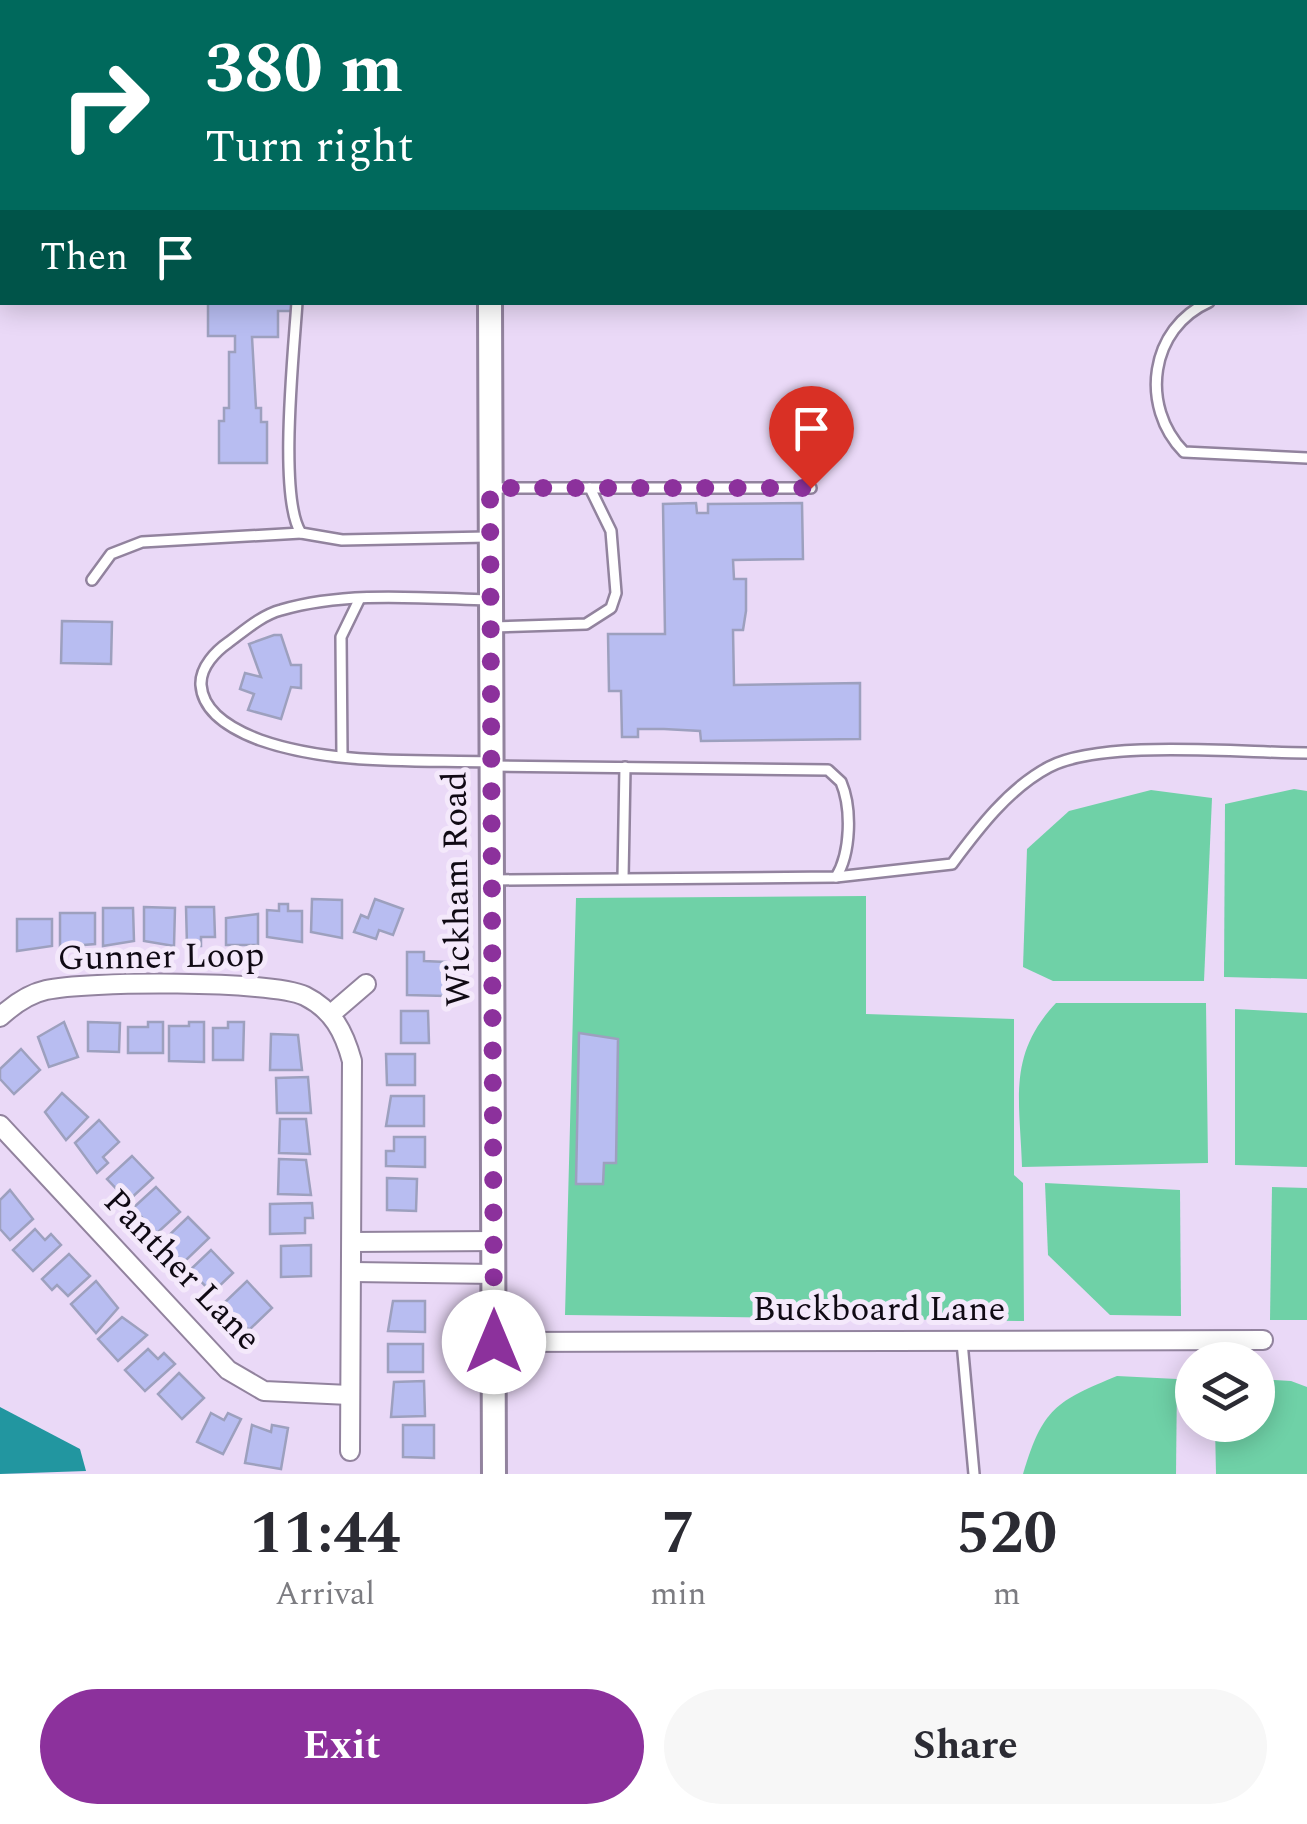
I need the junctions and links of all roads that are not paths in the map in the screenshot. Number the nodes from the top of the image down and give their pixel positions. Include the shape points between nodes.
1 (297, 305) edge
2 (490, 305) edge
3 (1204, 305) edge
4 (1307, 458) edge
5 (490, 488) junction
6 (590, 488) junction
7 (811, 488) dead end
8 (301, 533) junction
9 (490, 537) junction
10 (92, 580) dead end
11 (359, 600) junction
12 (489, 600) junction
13 (489, 627) junction
14 (1307, 753) edge
15 (342, 755) junction
16 (488, 764) junction
17 (625, 767) junction
18 (836, 876) junction
19 (623, 878) junction
20 (495, 880) junction
21 (366, 984) dead end
22 (331, 1014) junction
23 (0, 1017) edge
24 (0, 1125) edge
25 (352, 1242) junction
26 (494, 1242) junction
27 (352, 1272) junction
28 (494, 1274) junction
29 (962, 1340) junction
30 (1263, 1340) dead end
31 (494, 1342) junction
32 (349, 1395) junction
33 (350, 1451) dead end
34 (494, 1474) edge
35 (974, 1474) edge

1 - 8 lane via 290,448 293,521
2 - 5 street, Wickham Road
3 - 4 lane via 1170,331 1158,372 1158,410 1170,438 1184,452
5 - 6 lane
5 - 9 street, Wickham Road
6 - 7 lane
6 - 13 lane via 611,531 611,608 586,624
8 - 9 lane via 342,540
8 - 10 lane via 142,542 111,554
9 - 12 street, Wickham Road
11 - 12 lane
11 - 15 lane via 341,637
11 - 15 lane via 278,610 215,652 201,685 208,707 258,739
12 - 13 street, Wickham Road
13 - 16 street, Wickham Road
14 - 18 lane via 1100,753 1049,768 987,817 952,864
15 - 16 lane
16 - 17 lane
16 - 20 street, Wickham Road
17 - 18 lane via 828,770 846,793 845,862
17 - 19 lane
18 - 19 lane
19 - 20 lane
20 - 26 street, Wickham Road
21 - 22 street
22 - 23 street, Gunner Loop via 304,996 270,987 74,986 40,992
22 - 25 street via 352,1061
24 - 32 street, Panther Lane via 228,1370 264,1390
25 - 26 street
25 - 27 street
26 - 28 street, Wickham Road
27 - 28 street
27 - 32 street
28 - 31 street, Wickham Road
29 - 30 street, Buckboard Lane
29 - 31 street, Buckboard Lane
29 - 35 lane
31 - 34 street, Wickham Road
32 - 33 street

